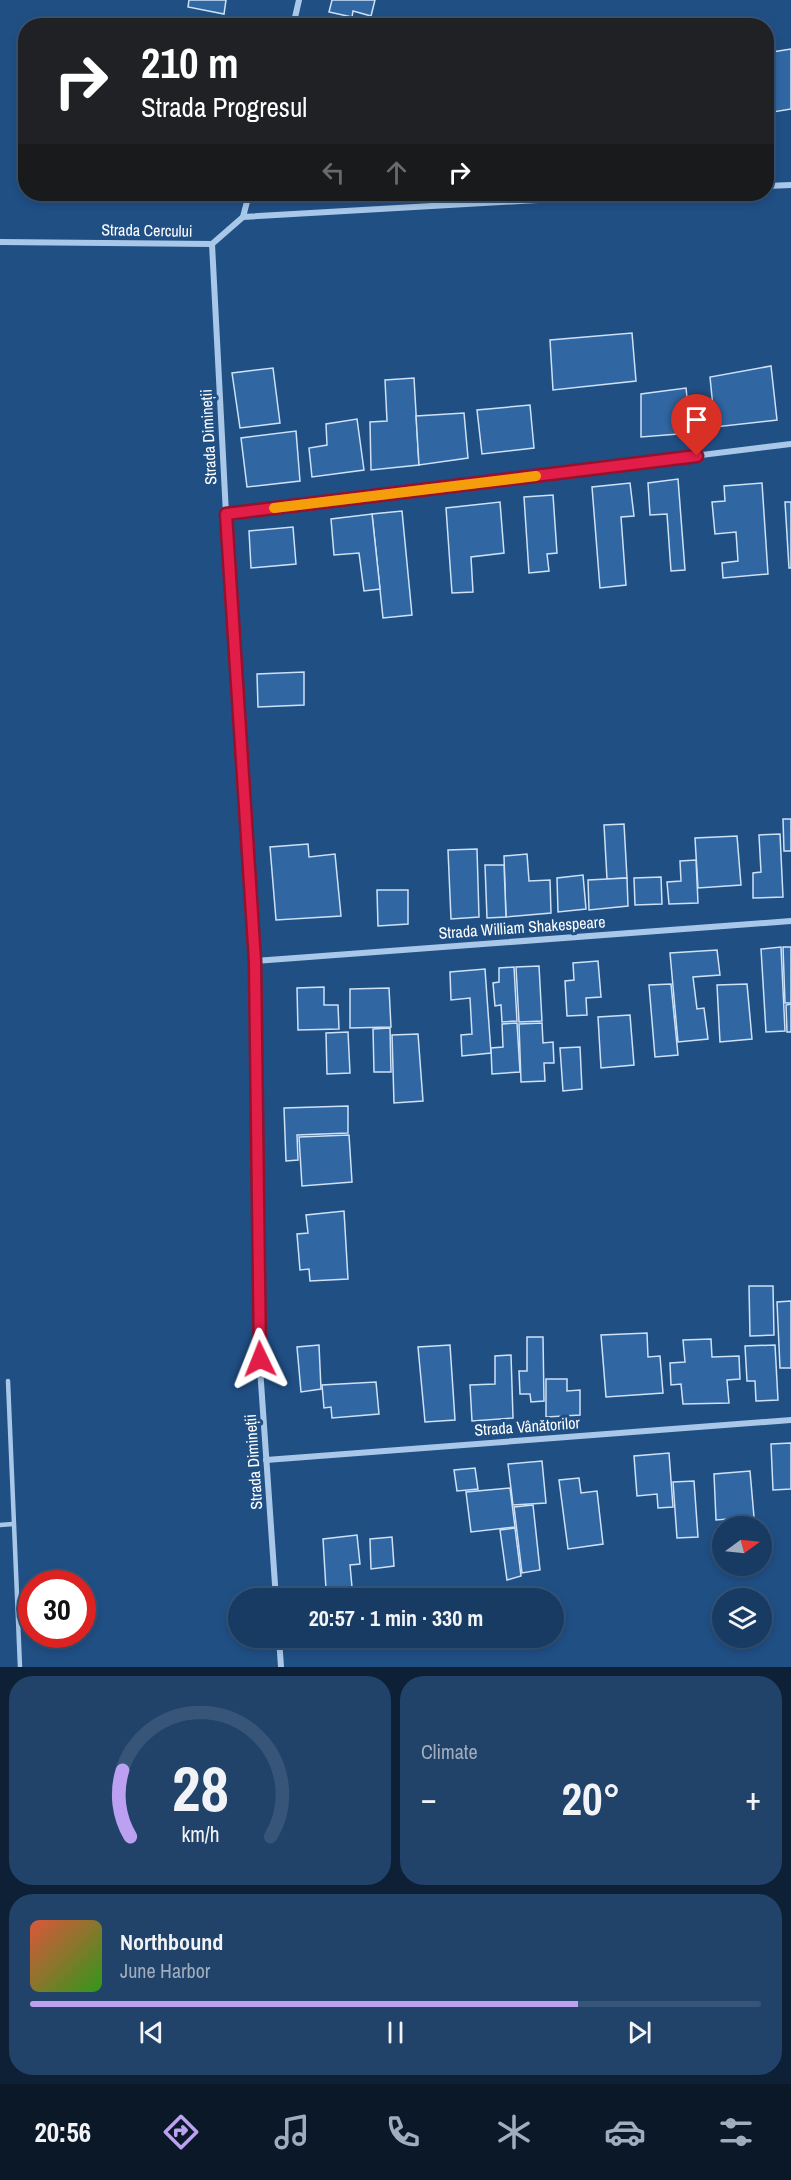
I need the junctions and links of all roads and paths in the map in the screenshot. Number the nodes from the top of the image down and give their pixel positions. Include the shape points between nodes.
1 (299, 0) edge
2 (294, 18) edge
3 (791, 185) edge
4 (774, 186) edge
5 (247, 201) edge
6 (521, 201) edge
7 (243, 217) junction
8 (0, 242) edge
9 (212, 244) junction
10 (791, 444) edge
11 (226, 514) junction
12 (791, 921) edge
13 (255, 961) junction
14 (8, 1381) dead end
15 (791, 1419) edge
16 (266, 1460) junction
17 (13, 1524) junction
18 (0, 1525) edge
19 (275, 1588) edge
20 (280, 1648) edge
21 (20, 1667) edge
22 (282, 1667) edge

1 - 2 street
3 - 4 street
5 - 7 street
6 - 7 street
7 - 9 street, Strada Cercului
8 - 9 street, Strada Cercului
9 - 11 street, Strada Dimineții
10 - 11 street
11 - 13 street, Strada Dimineții
12 - 13 street, Strada William Shakespeare
13 - 16 street, Strada Dimineții via 258,1339
14 - 17 lane
15 - 16 street, Strada Vânătorilor
16 - 19 street, Strada Dimineții
17 - 18 lane
17 - 21 lane
20 - 22 street

